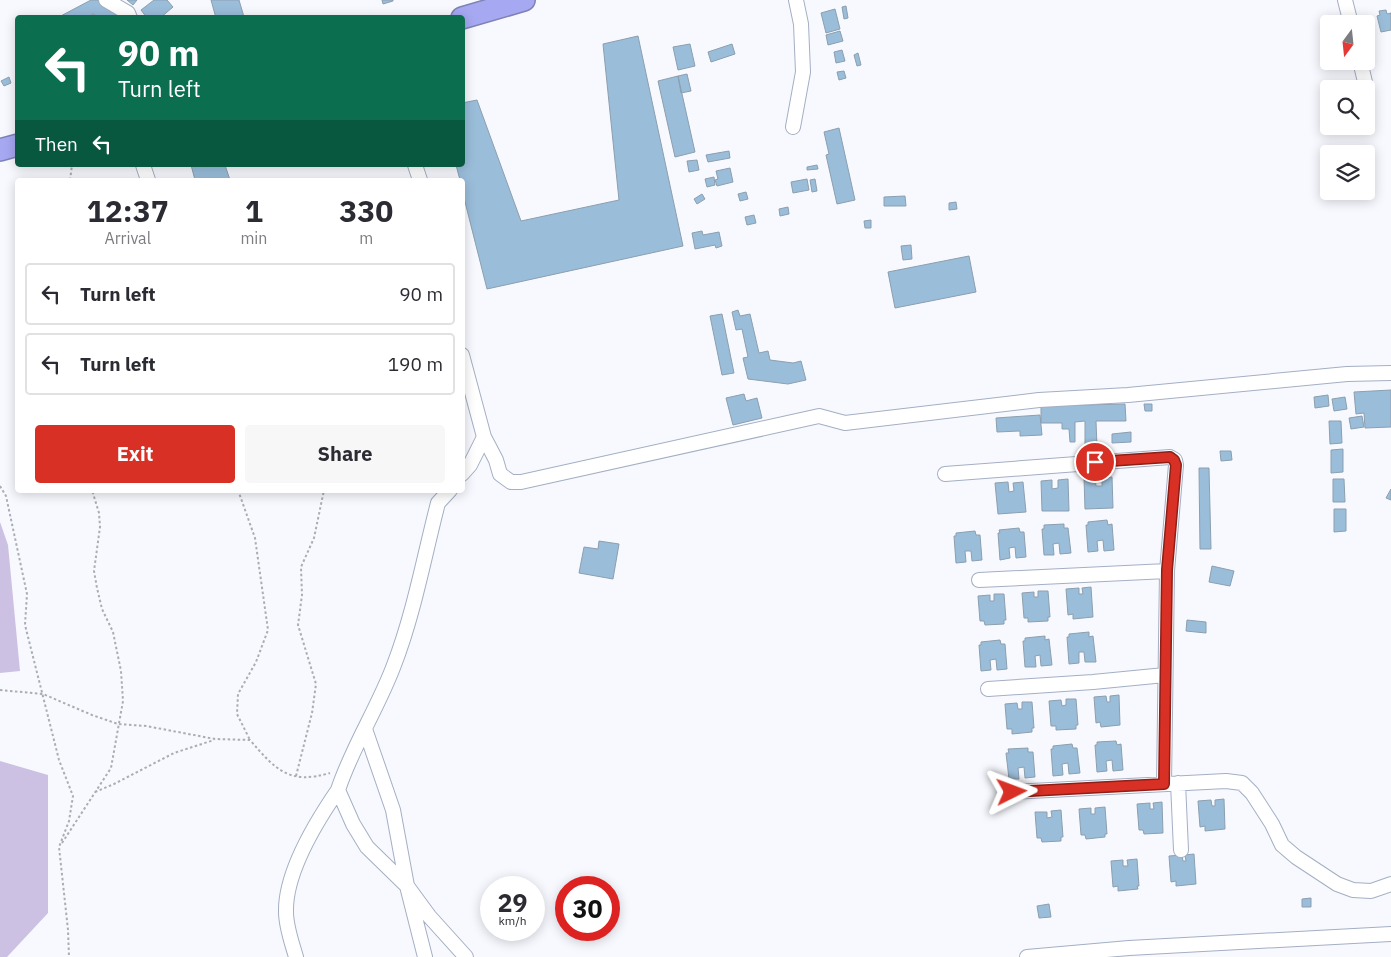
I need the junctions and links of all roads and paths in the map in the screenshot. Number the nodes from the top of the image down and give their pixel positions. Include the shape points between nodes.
1 (106, 0) edge
2 (524, 0) edge
3 (796, 0) edge
4 (1345, 0) edge
5 (128, 15) edge
6 (1349, 15) edge
7 (465, 17) edge
8 (793, 127) dead end
9 (15, 146) edge
10 (0, 150) edge
11 (465, 366) edge
12 (1391, 373) edge
13 (484, 437) junction
14 (465, 470) edge
15 (945, 474) dead end
16 (0, 486) edge
17 (93, 493) edge
18 (239, 493) edge
19 (323, 493) edge
20 (447, 493) edge
21 (1167, 570) junction
22 (979, 580) dead end
23 (1165, 675) junction
24 (988, 689) dead end
25 (0, 690) edge
26 (43, 694) junction
27 (118, 724) junction
28 (365, 729) junction
29 (215, 740) junction
30 (250, 740) junction
31 (345, 769) junction
32 (296, 777) junction
33 (1171, 783) junction
34 (338, 790) junction
35 (96, 792) junction
36 (1012, 792) dead end
37 (59, 846) junction
38 (1181, 850) dead end
39 (1391, 884) edge
40 (407, 886) junction
41 (1391, 934) edge
42 (69, 957) edge
43 (296, 957) edge
44 (425, 957) edge
45 (466, 957) edge
46 (1027, 957) edge

1 - 5 street
2 - 7 highway
3 - 8 street via 801,24 803,72
4 - 6 street
9 - 10 highway
11 - 13 street
12 - 13 street via 1039,400 845,423 818,416 521,482 511,482 500,474
13 - 14 street
15 - 21 street via 1170,457 1176,465
16 - 26 path via 6,496 27,594 25,625
17 - 27 path via 100,527 94,571 96,588 113,632 121,671 123,701
18 - 30 path via 254,538 268,630 256,662 238,694 237,714
19 - 32 path via 314,538 301,567 298,625 316,684
20 - 28 street via 438,503 409,621 394,666
21 - 22 street
21 - 23 street
23 - 24 street
23 - 33 street
25 - 26 path
26 - 27 path
26 - 37 path via 59,760 73,796 69,821
27 - 29 path via 146,726
27 - 35 path via 111,768
28 - 31 street
28 - 40 street via 393,810
29 - 30 path
29 - 35 path via 174,753
30 - 32 path via 272,765
31 - 32 path via 314,778
31 - 34 street
33 - 36 street
33 - 38 street
33 - 39 street via 1242,783 1272,824 1282,845 1296,857 1336,884 1353,890 1371,891
34 - 40 street via 367,846
34 - 43 street via 320,817 290,882 286,912
35 - 37 path
37 - 42 path
40 - 44 street
40 - 45 street
41 - 46 street via 1129,948

